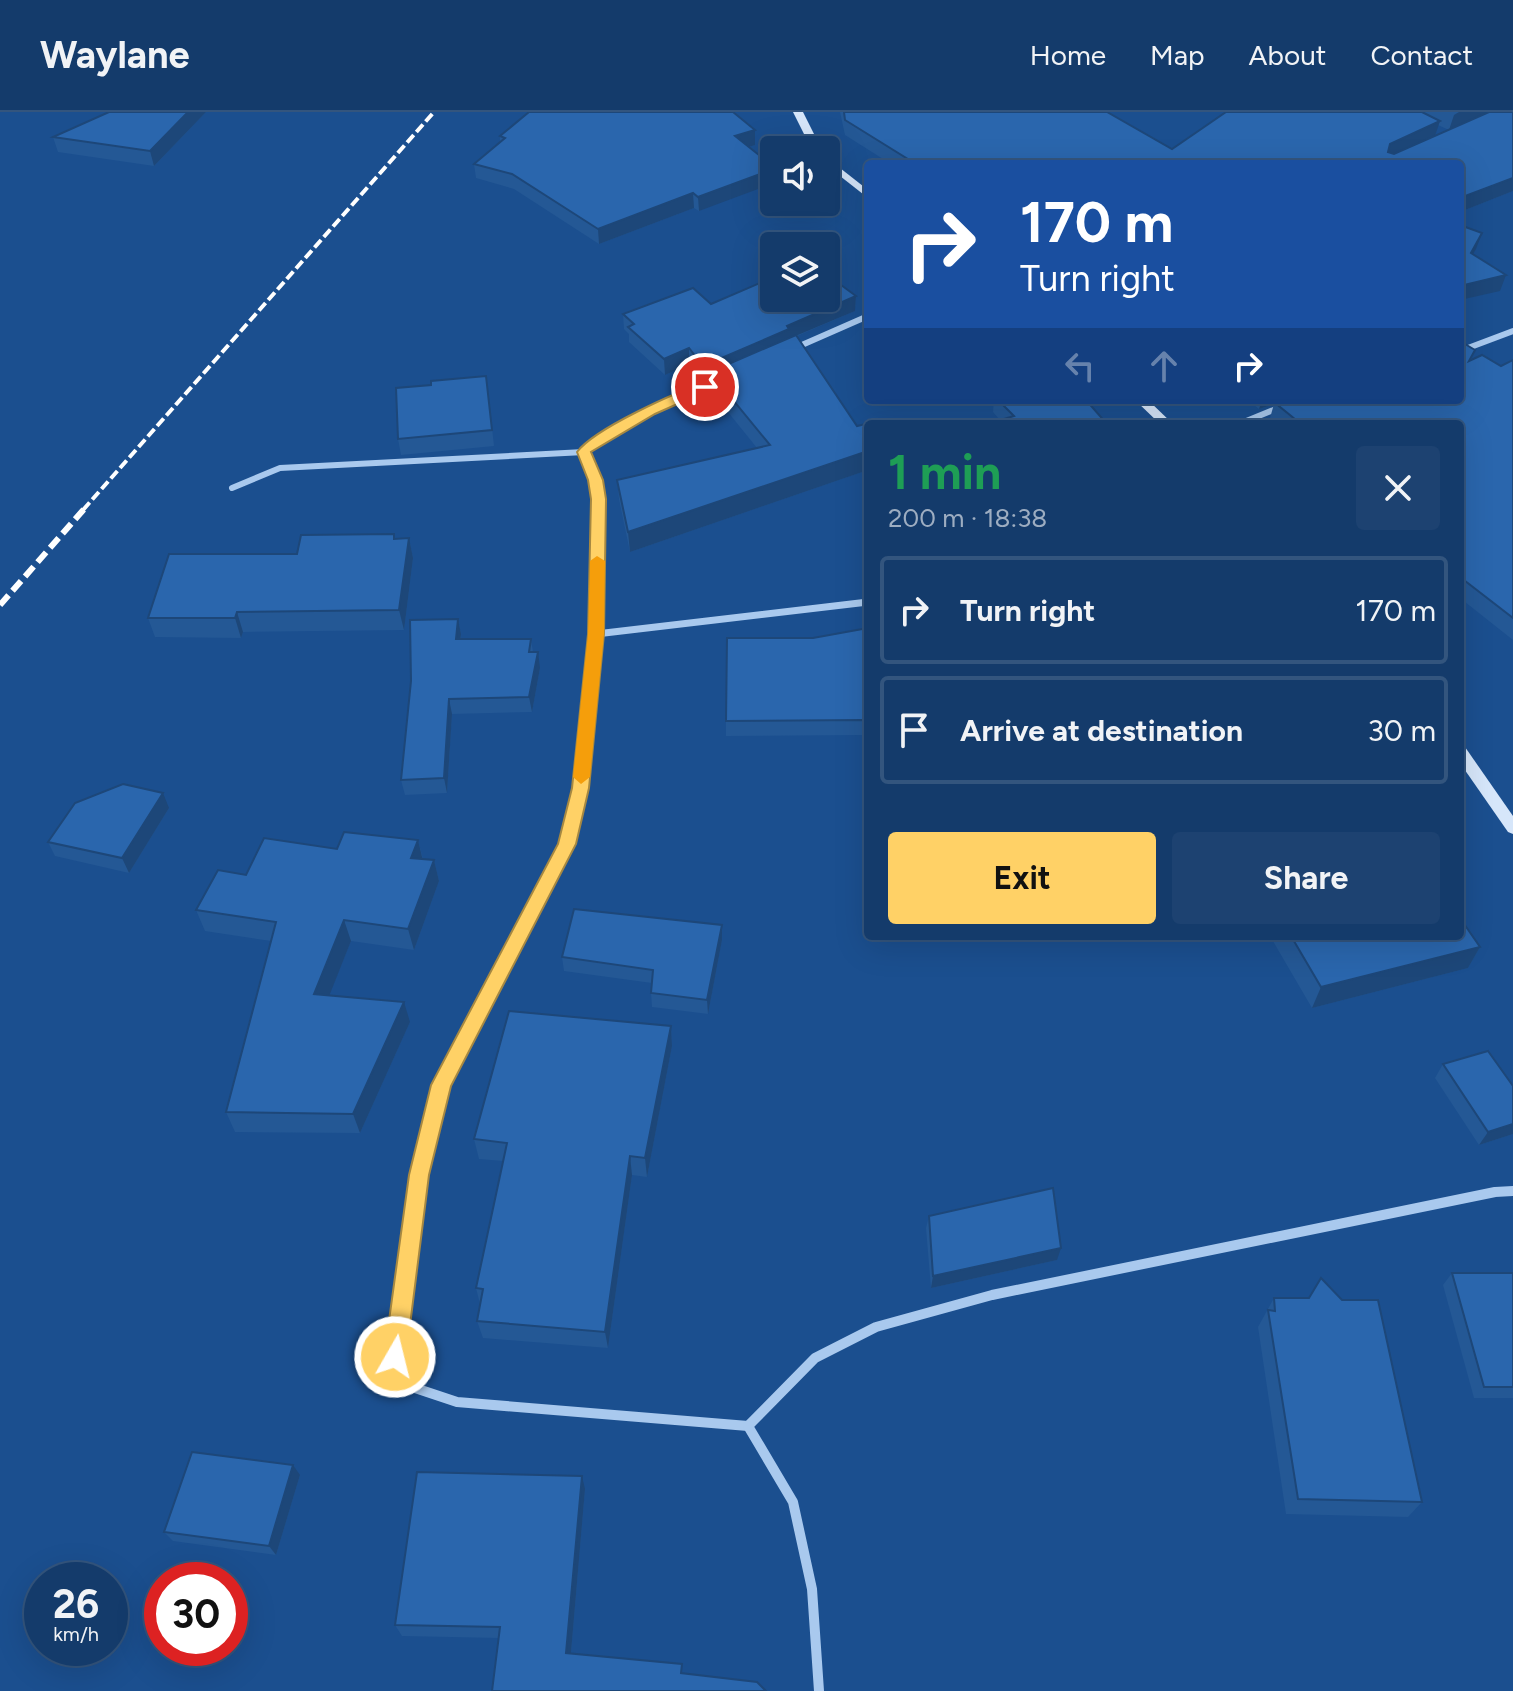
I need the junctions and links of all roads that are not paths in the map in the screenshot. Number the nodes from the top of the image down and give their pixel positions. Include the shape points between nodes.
1 (798, 112) edge
2 (810, 136) edge
3 (840, 172) edge
4 (864, 192) edge
5 (864, 318) edge
6 (1513, 331) edge
7 (1464, 349) edge
8 (781, 354) edge
9 (723, 379) edge
10 (1145, 404) edge
11 (1288, 404) edge
12 (1163, 420) edge
13 (1249, 420) edge
14 (584, 452) junction
15 (232, 488) dead end
16 (864, 602) edge
17 (596, 634) junction
18 (1464, 757) edge
19 (1513, 828) edge
20 (1513, 1191) edge
21 (748, 1426) junction
22 (819, 1691) edge

1 - 2 main road
3 - 4 main road
5 - 8 street
6 - 7 street
9 - 14 street via 650,411
10 - 12 main road
11 - 13 street
14 - 15 street via 280,468
14 - 17 street via 599,499
16 - 17 street
17 - 21 street via 580,788 567,844 441,1085 419,1175 395,1357 415,1388 457,1402
18 - 19 main road
20 - 21 street via 992,1295 876,1327 815,1358
21 - 22 street via 793,1502 812,1589

